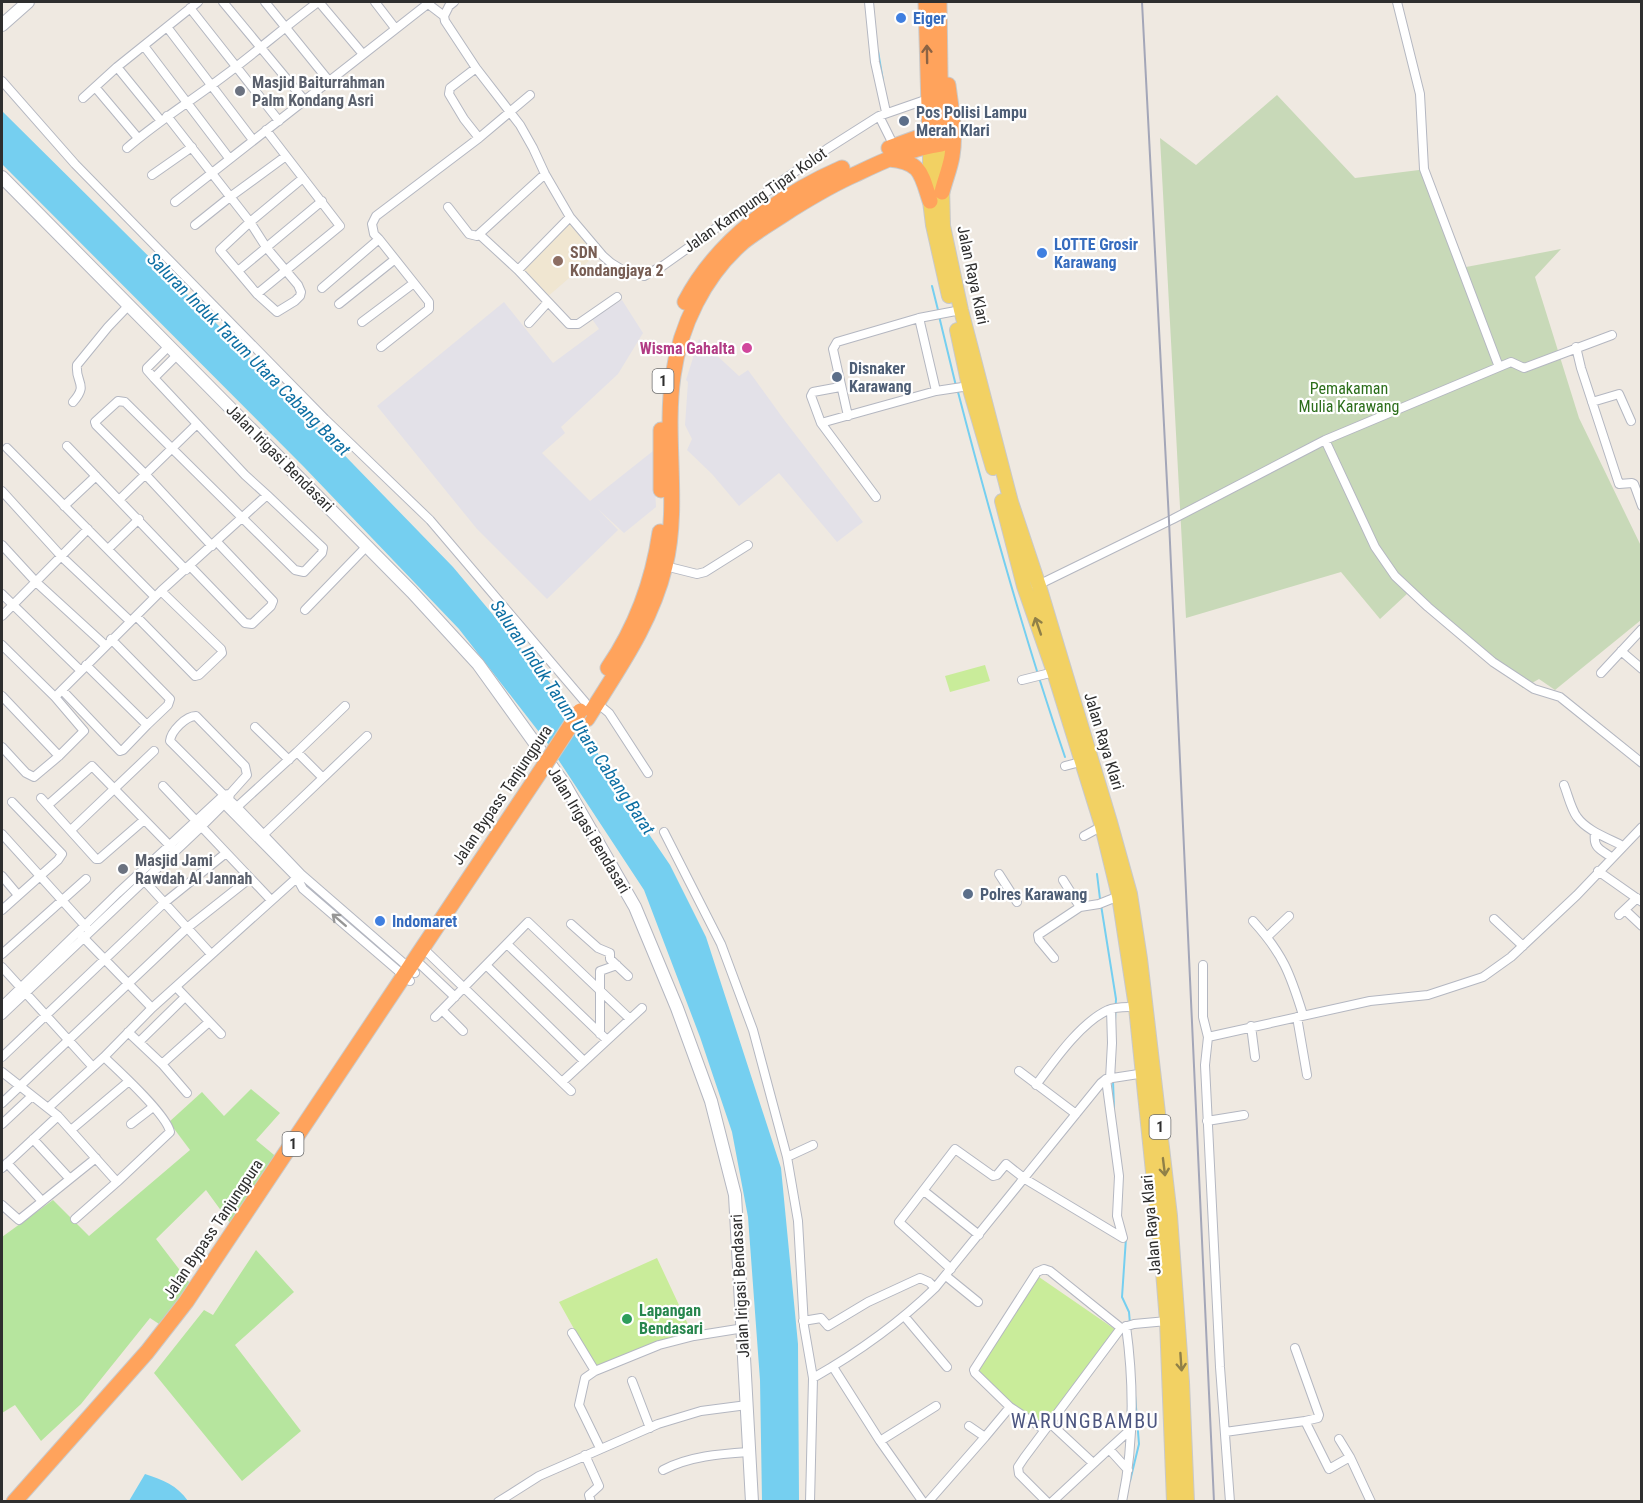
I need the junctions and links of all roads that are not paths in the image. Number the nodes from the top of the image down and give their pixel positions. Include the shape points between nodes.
1 (28, 2) edge
2 (198, 2) edge
3 (223, 2) edge
4 (265, 2) edge
5 (319, 2) edge
6 (375, 2) edge
7 (454, 2) edge
8 (869, 2) edge
9 (926, 2) edge
10 (939, 2) edge
11 (1397, 2) edge
12 (423, 4) edge
13 (190, 8) junction
14 (444, 16) junction
15 (2, 25) edge
16 (285, 26) junction
17 (167, 27) junction
18 (395, 28) junction
19 (940, 41) junction
20 (144, 46) junction
21 (260, 47) junction
22 (362, 53) junction
23 (237, 66) junction
24 (117, 67) junction
25 (476, 68) junction
26 (2, 81) edge
27 (329, 81) junction
28 (212, 85) junction
29 (95, 87) junction
30 (530, 95) dead end
31 (83, 98) dead end
32 (187, 101) junction
33 (304, 101) junction
34 (928, 102) junction
35 (509, 112) junction
36 (882, 114) junction
37 (164, 119) junction
38 (279, 121) junction
39 (266, 130) junction
40 (138, 138) junction
41 (479, 138) junction
42 (935, 139) junction
43 (253, 140) junction
44 (192, 147) junction
45 (127, 148) dead end
46 (891, 152) junction
47 (286, 156) junction
48 (229, 158) junction
49 (210, 172) junction
50 (545, 174) junction
51 (152, 175) dead end
52 (2, 177) edge
53 (303, 178) junction
54 (230, 197) junction
55 (936, 197) junction
56 (322, 201) junction
57 (175, 202) dead end
58 (447, 207) dead end
59 (570, 217) junction
60 (250, 222) junction
61 (195, 225) dead end
62 (480, 235) junction
63 (379, 239) junction
64 (266, 246) junction
65 (394, 260) junction
66 (518, 270) junction
67 (238, 271) junction
68 (286, 271) junction
69 (414, 283) junction
70 (322, 288) dead end
71 (257, 294) junction
72 (618, 297) dead end
73 (548, 302) junction
74 (339, 304) dead end
75 (129, 305) junction
76 (948, 312) junction
77 (919, 318) junction
78 (362, 322) dead end
79 (529, 323) dead end
80 (1612, 334) dead end
81 (381, 347) dead end
82 (1576, 347) junction
83 (172, 351) junction
84 (1499, 367) junction
85 (840, 387) junction
86 (962, 387) junction
87 (936, 391) junction
88 (73, 402) dead end
89 (1592, 402) junction
90 (848, 416) junction
91 (1631, 421) dead end
92 (821, 423) junction
93 (196, 425) junction
94 (1324, 440) junction
95 (67, 446) dead end
96 (7, 448) dead end
97 (172, 448) junction
98 (145, 474) junction
99 (96, 476) junction
100 (2, 491) edge
101 (267, 495) junction
102 (876, 497) dead end
103 (120, 499) junction
104 (64, 506) junction
105 (1641, 506) edge
106 (242, 518) junction
107 (139, 519) junction
108 (88, 529) junction
109 (214, 544) junction
110 (2, 545) edge
111 (748, 545) dead end
112 (367, 546) junction
113 (108, 549) junction
114 (62, 557) junction
115 (665, 566) junction
116 (188, 568) junction
117 (36, 582) junction
118 (1024, 586) junction
119 (1039, 586) junction
120 (2, 594) edge
121 (158, 594) junction
122 (12, 605) junction
123 (304, 610) dead end
124 (2, 616) edge
125 (133, 619) junction
126 (1641, 629) edge
127 (108, 642) junction
128 (2, 645) edge
129 (1621, 651) junction
130 (82, 668) junction
131 (1641, 669) edge
132 (1601, 673) dead end
133 (1048, 674) junction
134 (1026, 679) dead end
135 (62, 690) junction
136 (2, 696) edge
137 (55, 697) junction
138 (345, 705) dead end
139 (587, 709) junction
140 (93, 723) junction
141 (147, 725) junction
142 (255, 727) dead end
143 (84, 731) junction
144 (367, 736) dead end
145 (2, 747) edge
146 (154, 751) dead end
147 (297, 752) junction
148 (59, 756) junction
149 (289, 760) junction
150 (1077, 763) junction
151 (1641, 763) edge
152 (547, 770) junction
153 (648, 773) dead end
154 (323, 778) junction
155 (1564, 785) dead end
156 (163, 786) dead end
157 (115, 789) junction
158 (41, 798) dead end
159 (227, 798) junction
160 (12, 802) dead end
161 (48, 805) junction
162 (237, 807) junction
163 (144, 820) junction
164 (199, 824) junction
165 (1641, 827) edge
166 (71, 830) junction
167 (1095, 830) junction
168 (664, 832) dead end
169 (1595, 833) junction
170 (2, 834) edge
171 (261, 837) junction
172 (1623, 846) junction
173 (172, 848) junction
174 (226, 853) junction
175 (1611, 857) junction
176 (1598, 871) junction
177 (999, 874) dead end
178 (41, 875) junction
179 (2, 876) edge
180 (299, 876) junction
181 (141, 878) junction
182 (86, 879) dead end
183 (249, 879) junction
184 (1063, 880) dead end
185 (18, 895) junction
186 (1119, 896) junction
187 (62, 899) junction
188 (271, 900) junction
189 (1639, 900) edge
190 (1017, 902) dead end
191 (164, 903) junction
192 (1080, 907) junction
193 (2, 910) edge
194 (1289, 916) dead end
195 (1494, 919) dead end
196 (1253, 921) dead end
197 (572, 924) dead end
198 (1641, 926) edge
199 (188, 928) junction
200 (84, 932) junction
201 (1267, 936) junction
202 (507, 944) junction
203 (1523, 946) junction
204 (2, 954) edge
205 (210, 954) junction
206 (1054, 958) dead end
207 (106, 960) junction
208 (486, 965) junction
209 (617, 965) junction
210 (1203, 965) dead end
211 (2, 967) edge
212 (415, 969) junction
213 (628, 976) dead end
214 (128, 983) junction
215 (176, 987) junction
216 (464, 988) junction
217 (24, 990) junction
218 (600, 991) junction
219 (185, 997) junction
220 (454, 997) junction
221 (2, 1006) edge
222 (1136, 1007) junction
223 (152, 1008) junction
224 (642, 1008) dead end
225 (1114, 1008) junction
226 (2, 1015) edge
227 (46, 1015) junction
228 (1300, 1016) junction
229 (630, 1019) junction
230 (209, 1022) junction
231 (1251, 1026) junction
232 (463, 1031) dead end
233 (128, 1032) junction
234 (221, 1034) dead end
235 (604, 1037) junction
236 (1208, 1037) junction
237 (69, 1041) junction
238 (140, 1041) junction
239 (104, 1057) junction
240 (1255, 1057) dead end
241 (2, 1058) edge
242 (584, 1061) junction
243 (162, 1064) junction
244 (92, 1066) junction
245 (1019, 1071) dead end
246 (2, 1072) edge
247 (1148, 1073) junction
248 (1307, 1075) dead end
249 (1109, 1079) junction
250 (129, 1081) junction
251 (562, 1082) junction
252 (1036, 1085) junction
253 (20, 1087) junction
254 (570, 1091) dead end
255 (187, 1093) dead end
256 (32, 1096) junction
257 (2, 1103) edge
258 (153, 1107) junction
259 (48, 1108) junction
260 (1076, 1114) junction
261 (1244, 1115) dead end
262 (58, 1116) junction
263 (1207, 1121) junction
264 (2, 1124) edge
265 (131, 1124) dead end
266 (71, 1130) junction
267 (33, 1139) junction
268 (813, 1145) dead end
269 (787, 1157) junction
270 (96, 1158) junction
271 (4, 1165) edge
272 (69, 1178) junction
273 (1025, 1179) junction
274 (117, 1182) junction
275 (924, 1191) junction
276 (42, 1201) junction
277 (2, 1205) edge
278 (75, 1219) dead end
279 (979, 1235) junction
280 (949, 1273) junction
281 (935, 1288) junction
282 (978, 1302) dead end
283 (905, 1317) junction
284 (804, 1321) junction
285 (1167, 1321) junction
286 (1127, 1326) junction
287 (744, 1328) junction
288 (572, 1333) dead end
289 (1295, 1348) dead end
290 (833, 1367) junction
291 (947, 1367) dead end
292 (595, 1371) junction
293 (813, 1378) junction
294 (632, 1381) dead end
295 (747, 1405) junction
296 (936, 1406) dead end
297 (1010, 1407) junction
298 (1305, 1421) junction
299 (969, 1426) dead end
300 (1048, 1427) junction
301 (650, 1428) junction
302 (1131, 1429) junction
303 (1225, 1432) junction
304 (985, 1437) junction
305 (1339, 1439) dead end
306 (880, 1441) junction
307 (600, 1448) junction
308 (1109, 1449) junction
309 (1179, 1449) junction
310 (749, 1452) junction
311 (585, 1455) junction
312 (1350, 1457) junction
313 (1093, 1463) junction
314 (663, 1470) dead end
315 (1128, 1470) junction
316 (14, 1502) edge
317 (27, 1502) edge
318 (498, 1502) edge
319 (591, 1502) edge
320 (752, 1502) edge
321 (810, 1502) edge
322 (926, 1502) edge
323 (1049, 1502) edge
324 (1122, 1502) edge
325 (1174, 1502) edge
326 (1186, 1502) edge
327 (1230, 1502) edge
328 (1371, 1502) edge

1 - 15 street
2 - 13 street
3 - 21 street
4 - 16 street
5 - 16 street
5 - 22 street
6 - 18 street
7 - 14 street
8 - 36 street
34 -> 9 highway, Jalan Raya Klari / 1
10 - 19 highway, Jalan Raya Klari / 1
11 - 84 street via 1420,94 1424,169
12 - 14 street, Jalan Kampung Tipar Kolot
12 - 18 street
13 - 17 street
13 - 23 street
14 - 25 street, Jalan Kampung Tipar Kolot
16 - 21 street
16 - 27 street
17 - 20 street
17 - 28 street
18 - 22 street
19 - 42 highway, Jalan Raya Klari / 1
19 - 55 highway via 954,135 952,156
20 - 24 street
20 - 32 street
21 - 23 street
21 - 33 street
22 - 27 street
23 - 28 street
23 - 38 street
24 - 29 street
24 - 37 street
25 - 35 street, Jalan Kampung Tipar Kolot
25 - 41 street via 450,88 449,94
26 - 139 street via 92,181 325,419 430,520
27 - 33 street
28 - 32 street
28 - 43 street
29 - 31 street
29 - 40 street
30 - 35 street
32 - 37 street
32 - 48 street
33 - 38 street
34 - 36 street, Jalan Kampung Tipar Kolot
34 - 42 highway, Jalan Raya Klari / 1
34 - 46 highway via 921,123
35 - 41 street
35 - 50 street, Jalan Kampung Tipar Kolot
36 - 46 street
36 - 59 street, Jalan Kampung Tipar Kolot via 645,276 611,263
37 - 40 street
37 - 44 street
38 - 39 street
39 - 43 street
39 - 47 street
40 - 45 street
41 - 63 street via 376,216 372,224
42 - 46 highway, Jalan Bypass Tanjungpura / 1
42 - 55 main road, Jalan Raya Klari / 1
43 - 48 street
44 - 49 street
44 - 51 street
46 - 55 highway via 916,166
46 - 115 highway, Jalan Bypass Tanjungpura / 1 via 743,242 695,305 683,333 673,377 670,528
46 - 139 highway, Jalan Bypass Tanjungpura / 1 via 814,183 746,228 712,259 686,300 664,370 661,523 656,560 633,624
47 - 53 street
47 - 54 street
48 - 49 street
49 - 54 street
49 - 57 street
50 - 59 street, Jalan Kampung Tipar Kolot
50 - 62 street
52 - 75 street, Jalan Irigasi Bendasari
53 - 56 street
53 - 60 street
54 - 60 street
54 - 61 street
55 - 76 main road, Jalan Raya Klari / 1 via 943,226
56 - 64 street
56 - 68 street via 339,228
58 - 62 street via 469,234
59 - 66 street
60 - 64 street
60 - 67 street via 220,250
62 - 66 street
63 - 65 street
63 - 70 street
64 - 67 street
64 - 68 street
65 - 69 street
65 - 74 street
66 - 73 street
67 - 71 street
68 - 71 street
68 - 71 street via 302,292 295,301 277,312
69 - 78 street
69 - 81 street via 429,302 429,309
72 - 73 street via 574,325
73 - 79 street
75 - 83 street, Jalan Irigasi Bendasari
75 - 88 street via 77,365 82,388
76 - 77 street
76 - 86 main road, Jalan Raya Klari / 1
76 - 119 main road, Jalan Raya Klari / 1
77 - 85 street via 837,342 832,349
77 - 87 street
80 - 82 street
82 - 84 street via 1524,368 1514,362
82 - 89 street
83 - 93 street via 147,370
83 - 112 street, Jalan Irigasi Bendasari
84 - 94 street
85 - 90 street
85 - 92 street via 813,392
86 - 87 street
86 - 118 main road, Jalan Raya Klari / 1
87 - 90 street
89 - 91 street via 1619,394
89 - 105 street via 1619,484 1634,484
90 - 92 street
92 - 102 street
93 - 97 street
93 - 101 street
94 - 119 street
94 - 151 street via 1376,547 1395,576 1493,662 1534,689 1560,697
95 - 99 street
96 - 104 street
97 - 98 street
97 - 98 street via 121,401 97,418 96,425
97 - 106 street
98 - 103 street
98 - 109 street
99 - 103 street
99 - 104 street
100 - 114 street
101 - 106 street
101 - 106 street via 323,548 304,572 295,570
103 - 107 street
104 - 108 street
106 - 109 street
107 - 113 street
107 - 116 street
108 - 113 street
108 - 114 street
109 - 116 street
109 - 116 street via 273,601 252,624 245,623
110 - 117 street
111 - 115 street via 705,572 697,574
112 - 123 street
112 - 287 street, Jalan Irigasi Bendasari via 448,630 497,690 565,785 635,907 711,1101 735,1195
113 - 121 street
114 - 117 street
114 - 125 street
115 - 139 highway, Jalan Bypass Tanjungpura / 1 via 640,633 620,668
116 - 121 street
117 - 122 street
117 - 127 street
118 - 119 street
133 -> 118 main road, Jalan Raya Klari / 1
119 - 150 main road, Jalan Raya Klari / 1
120 - 122 street
121 - 125 street
121 - 125 street via 221,649 220,656 195,676
122 - 124 street
122 - 130 street
125 - 127 street
126 - 129 street
127 - 130 street
127 - 141 street via 170,699
128 - 137 street
129 - 131 street
129 - 132 street
130 - 135 street
130 - 141 street
133 - 134 street
133 - 150 main road, Jalan Raya Klari / 1
135 - 137 street
135 - 140 street
136 - 148 street
137 - 143 street
138 - 147 street
139 - 152 highway, Jalan Bypass Tanjungpura / 1, bridge
139 - 153 street via 609,713
140 - 141 street via 120,751
140 - 143 street
142 - 149 street
143 - 148 street
144 - 154 street
145 - 148 street via 34,777
146 - 157 street
147 - 149 street
147 - 154 street
149 - 162 street
150 - 167 main road, Jalan Raya Klari / 1
152 - 212 highway, Jalan Bypass Tanjungpura / 1
152 - 212 highway, Jalan Bypass Tanjungpura / 1
154 - 171 street
155 - 169 street via 1577,817
156 - 164 street
157 - 161 street via 92,766
157 - 163 street
157 - 166 street
158 - 161 street
159 - 159 street via 248,772 196,716 188,717 170,741
159 - 162 street
159 - 164 street
159 - 171 street
160 - 178 street via 61,852
161 - 166 street
162 - 171 street
163 - 166 street via 99,859
163 - 173 street
164 - 173 street
164 - 174 street
165 - 172 street
167 - 186 main road, Jalan Raya Klari / 1
167 - 247 main road, Jalan Raya Klari / 1 via 1130,894 1140,959
168 - 269 street via 724,952 753,1030
169 - 172 street
169 - 175 street via 1597,848
170 - 178 street
171 - 180 street
172 - 175 street
173 - 181 street
174 - 183 street
174 - 191 street
175 - 176 street
176 - 189 street
176 - 203 street
177 - 190 street
178 - 185 street
178 - 187 street
179 - 185 street
180 - 188 street
180 - 212 street via 303,889
181 - 191 street
181 - 200 street
182 - 187 street
183 - 188 street
183 - 199 street
184 - 192 street
185 - 193 street
186 - 192 street
186 - 222 main road, Jalan Raya Klari / 1
187 - 200 street
187 - 204 street
188 - 205 street
189 - 198 street via 1622,913
191 - 199 street
191 - 207 street
192 - 206 street via 1038,935
194 - 201 street
195 - 203 street
196 - 201 street
197 - 209 street via 598,948 610,953 610,959
199 - 205 street
199 - 214 street
200 - 207 street
200 - 217 street
201 - 228 street via 1289,971
202 - 208 street
202 - 218 street via 528,922
202 - 235 street
203 - 228 street via 1469,983 1428,995 1370,1001
205 - 215 street
207 - 214 street
207 - 227 street
208 - 216 street
208 - 242 street
209 - 213 street
209 - 218 street via 600,971
210 - 236 street via 1203,1017
211 - 217 street
212 - 216 street
212 - 220 street
212 - 316 highway, Jalan Bypass Tanjungpura / 1 via 186,1302 147,1352
212 - 317 highway, Jalan Bypass Tanjungpura / 1 via 192,1307
214 - 223 street
214 - 237 street
215 - 219 street
215 - 223 street
216 - 220 street
216 - 251 street
217 - 221 street
217 - 226 street
217 - 227 street
218 - 229 street
218 - 235 street
219 - 230 street
219 - 238 street
220 - 232 street via 438,1014
222 - 225 street
222 - 247 main road, Jalan Raya Klari / 1
223 - 233 street
224 - 229 street
225 - 249 street
225 - 252 street via 1076,1035
227 - 237 street
227 - 241 street
228 - 231 street
228 - 248 street
229 - 235 street
230 - 234 street
230 - 243 street
231 - 236 street
231 - 240 street
233 - 238 street
233 - 239 street
235 - 242 street
236 - 263 street
237 - 244 street
237 - 253 street
238 - 243 street
239 - 244 street
239 - 250 street
242 - 251 street
243 - 255 street
244 - 259 street
245 - 252 street
246 - 253 street
247 - 249 street
247 - 285 main road, Jalan Raya Klari / 1
247 -> 309 main road, Jalan Raya Klari / 1 via 1170,1216
249 - 260 street
249 - 273 street via 1119,1176 1118,1216 1123,1238
250 - 258 street
250 - 266 street
251 - 254 street
252 - 260 street
253 - 256 street
253 - 257 street
256 - 259 street
256 - 264 street
258 - 265 street
258 - 274 street via 170,1132
259 - 262 street
260 - 273 street
261 - 263 street
262 - 266 street
262 - 267 street
263 - 303 street
266 - 270 street
267 - 271 street
267 - 272 street
268 - 269 street
269 - 284 street via 798,1221
270 - 272 street
270 - 274 street
271 - 276 street
272 - 276 street
273 - 275 street via 1004,1164 993,1176 955,1149
273 - 279 street
274 - 278 street
275 - 279 street
275 - 280 street via 899,1222
276 - 277 street via 19,1220
279 - 280 street
280 - 281 street
280 - 282 street
281 - 283 street
281 - 284 street via 920,1278 828,1326 821,1318
283 - 290 street
283 - 291 street
284 - 293 street
285 - 286 street
285 - 309 main road, Jalan Raya Klari / 1
286 - 297 street via 1050,1271 1040,1269 974,1367 975,1373
286 - 300 street
286 - 302 street
287 - 292 street via 659,1345
287 - 295 street, Jalan Irigasi Bendasari
288 - 292 street
289 - 298 street via 1319,1416
290 - 293 street
290 - 306 street
292 - 307 street via 585,1378 579,1405
293 - 321 street
294 - 301 street
295 - 301 street via 701,1411
295 - 310 street, Jalan Irigasi Bendasari
296 - 306 street
297 - 300 street
297 - 304 street
298 - 303 street
298 - 312 street via 1327,1468 1332,1469
299 - 304 street
300 - 313 street
300 - 323 street via 1018,1471
301 - 307 street
302 - 308 street
302 - 315 street
303 - 327 street
304 - 322 street
305 - 312 street
306 - 322 street
307 - 311 street
308 - 313 street
308 - 315 street
309 - 325 main road, Jalan Raya Klari / 1
309 - 326 main road, Jalan Raya Klari / 1
310 - 314 street via 718,1454
310 - 320 street, Jalan Irigasi Bendasari
311 - 318 street via 539,1476
311 - 319 street via 599,1486 589,1495
312 - 328 street
313 - 323 street
315 - 324 street

